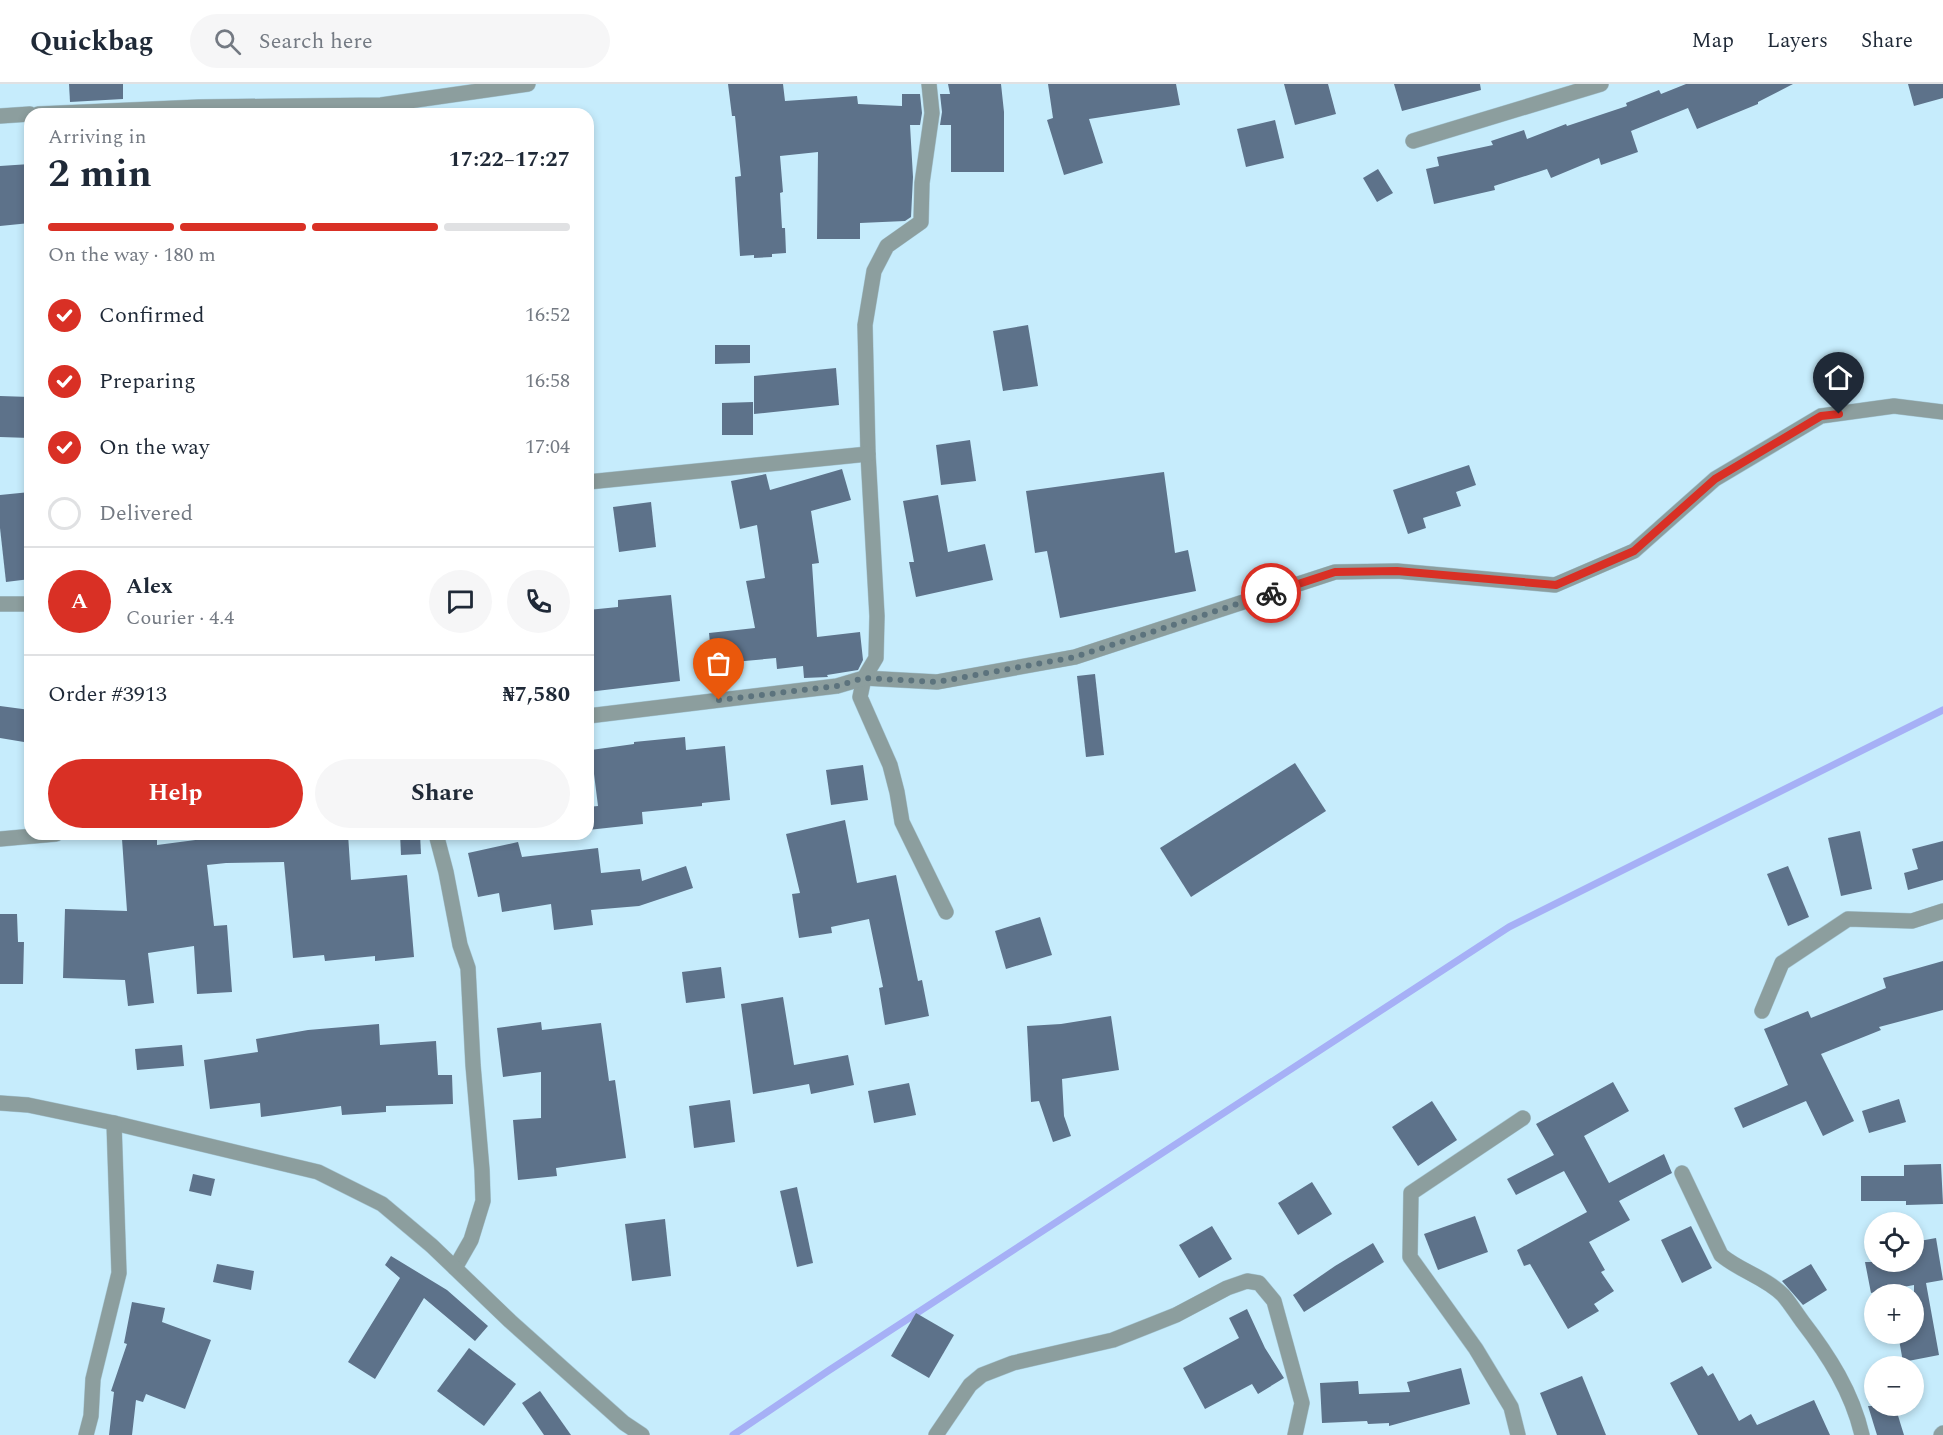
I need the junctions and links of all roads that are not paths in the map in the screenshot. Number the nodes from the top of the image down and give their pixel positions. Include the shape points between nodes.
1 (528, 84) edge
2 (929, 84) edge
3 (1600, 84) edge
4 (176, 108) edge
5 (259, 108) edge
6 (391, 108) edge
7 (24, 114) edge
8 (0, 116) edge
9 (1413, 141) dead end
10 (1943, 412) edge
11 (868, 454) junction
12 (594, 481) edge
13 (0, 604) edge
14 (24, 604) edge
15 (864, 678) junction
16 (594, 715) edge
17 (24, 837) edge
18 (0, 839) edge
19 (438, 840) edge
20 (1943, 911) edge
21 (946, 912) dead end
22 (1762, 1011) dead end
23 (0, 1103) edge
24 (1523, 1118) dead end
25 (114, 1124) junction
26 (1682, 1173) dead end
27 (455, 1268) junction
28 (87, 1435) edge
29 (642, 1435) edge
30 (936, 1435) edge
31 (1295, 1435) edge
32 (1518, 1435) edge
33 (1862, 1435) edge

1 - 6 street
2 - 11 street via 932,113 921,222 887,246 874,271 865,325
3 - 9 street
4 - 5 street
7 - 8 street
10 - 15 street via 1894,406 1821,416 1715,479 1634,551 1556,585 1397,571 1335,572 1075,657 937,682
11 - 12 street
11 - 15 street via 877,627 876,658
13 - 14 street
15 - 16 street via 837,686
15 - 21 street via 860,697 890,765 902,822
17 - 18 street
19 - 27 street via 468,968 482,1170 483,1201 471,1240
20 - 22 street via 1912,921 1848,919 1782,963
23 - 25 street via 28,1105
24 - 32 street via 1412,1193 1410,1246 1410,1257 1476,1349 1511,1407
25 - 27 street via 318,1172 382,1204
25 - 28 street via 119,1273 93,1379
26 - 33 street via 1721,1255 1783,1295 1838,1371
27 - 29 street via 597,1400
30 - 31 street via 970,1385 982,1375 1014,1363 1113,1340 1247,1281 1259,1283 1274,1301 1302,1403

